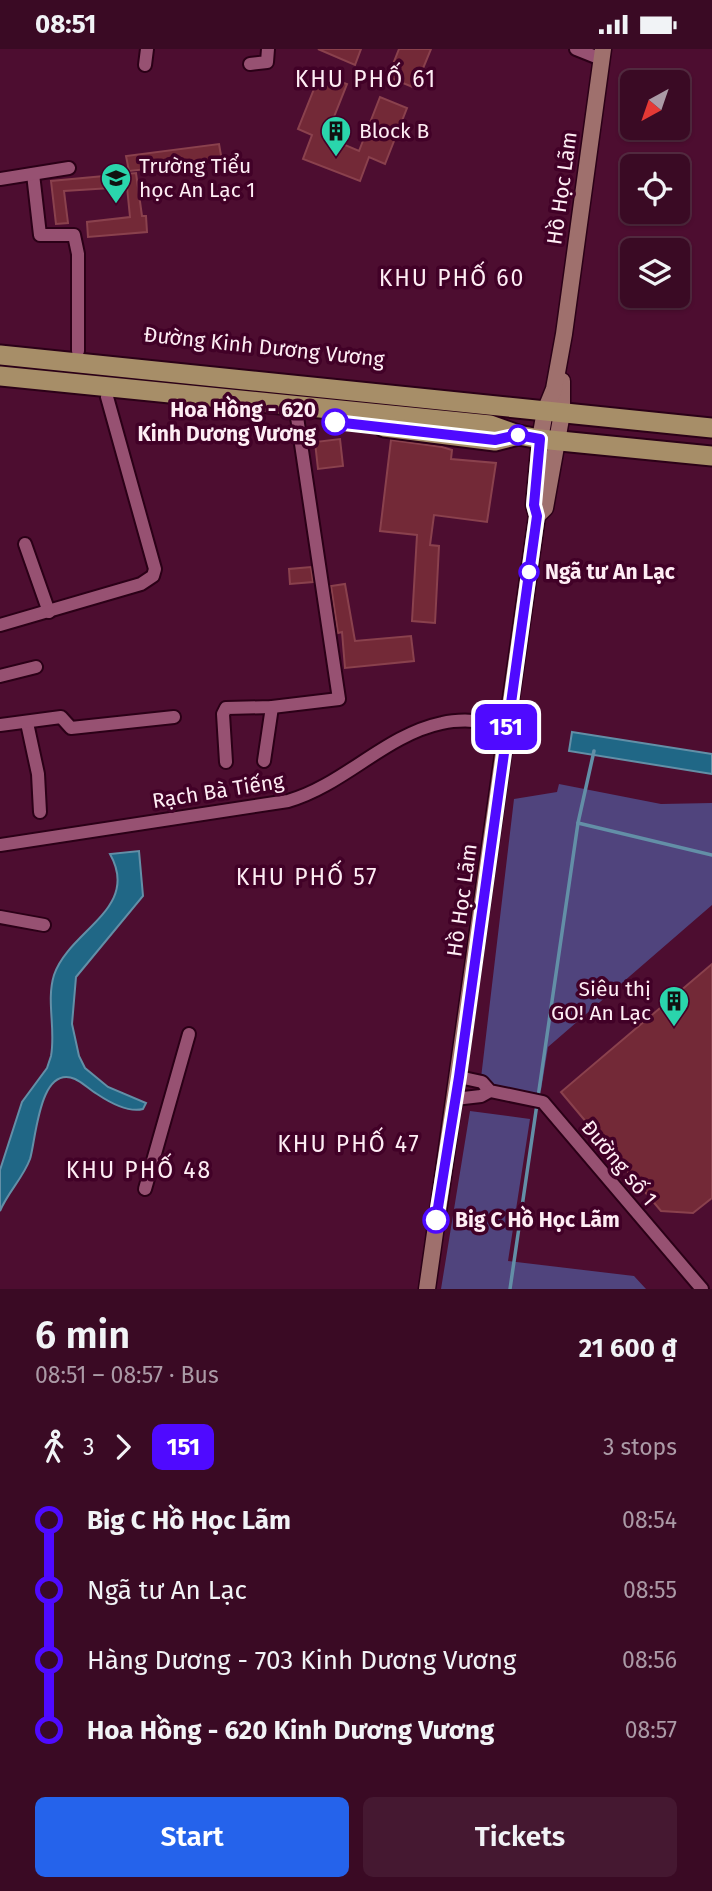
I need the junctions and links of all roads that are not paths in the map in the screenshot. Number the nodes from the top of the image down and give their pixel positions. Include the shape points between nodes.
1 (147, 49) edge
2 (268, 49) edge
3 (576, 49) edge
4 (602, 54) edge
5 (250, 64) dead end
6 (145, 65) dead end
7 (69, 168) dead end
8 (33, 174) junction
9 (0, 179) edge
10 (0, 344) edge
11 (0, 355) edge
12 (78, 356) junction
13 (0, 376) edge
14 (0, 386) edge
15 (78, 388) junction
16 (107, 397) junction
17 (297, 410) junction
18 (553, 412) junction
19 (712, 428) edge
20 (548, 440) junction
21 (712, 456) edge
22 (25, 544) dead end
23 (49, 612) junction
24 (0, 625) edge
25 (36, 667) dead end
26 (0, 676) edge
27 (272, 707) junction
28 (174, 717) dead end
29 (27, 723) junction
30 (0, 726) edge
31 (507, 727) junction
32 (264, 761) dead end
33 (226, 762) dead end
34 (40, 812) dead end
35 (0, 845) edge
36 (0, 852) edge
37 (0, 917) edge
38 (44, 925) dead end
39 (189, 1034) dead end
40 (459, 1077) junction
41 (490, 1091) junction
42 (456, 1099) junction
43 (145, 1189) dead end
44 (427, 1289) edge
45 (702, 1289) edge

1 - 6 street
2 - 5 street via 267,62
3 - 4 street
4 - 18 main road, Hồ Học Lãm
7 - 8 street
8 - 9 street
8 - 12 street via 40,235 74,235
10 - 12 main road, Đường Kinh Dương Vương
11 - 12 main road, Đường Kinh Dương Vương
12 - 15 main road
12 - 18 main road, Đường Kinh Dương Vương via 493,396 519,409
13 - 15 main road
14 - 15 main road
15 - 16 main road
15 - 17 main road
16 - 17 main road
16 - 23 street via 155,569 149,581
17 - 20 main road via 498,426
17 - 27 street via 339,699
18 - 19 main road, Đường Kinh Dương Vương
18 - 20 main road, Hồ Học Lãm
20 - 21 main road
20 - 31 main road, Hồ Học Lãm via 545,508 537,516
22 - 23 street
23 - 24 street
25 - 26 street
27 - 32 street
27 - 33 street via 224,709
28 - 29 street via 71,729 61,717
29 - 30 street
29 - 34 street via 38,774
31 - 35 street, Rạch Bà Tiếng via 459,721 424,729 327,787 288,801
31 - 36 street, Rạch Bà Tiếng via 434,732 330,792 289,808
31 - 40 main road, Hồ Học Lãm
37 - 38 street
39 - 43 street
40 - 41 street, Đường số 1 via 482,1082
40 - 42 main road, Hồ Học Lãm
41 - 42 street, Đường số 1
41 - 45 street, Đường số 1 via 542,1102
42 - 44 main road, Hồ Học Lãm

